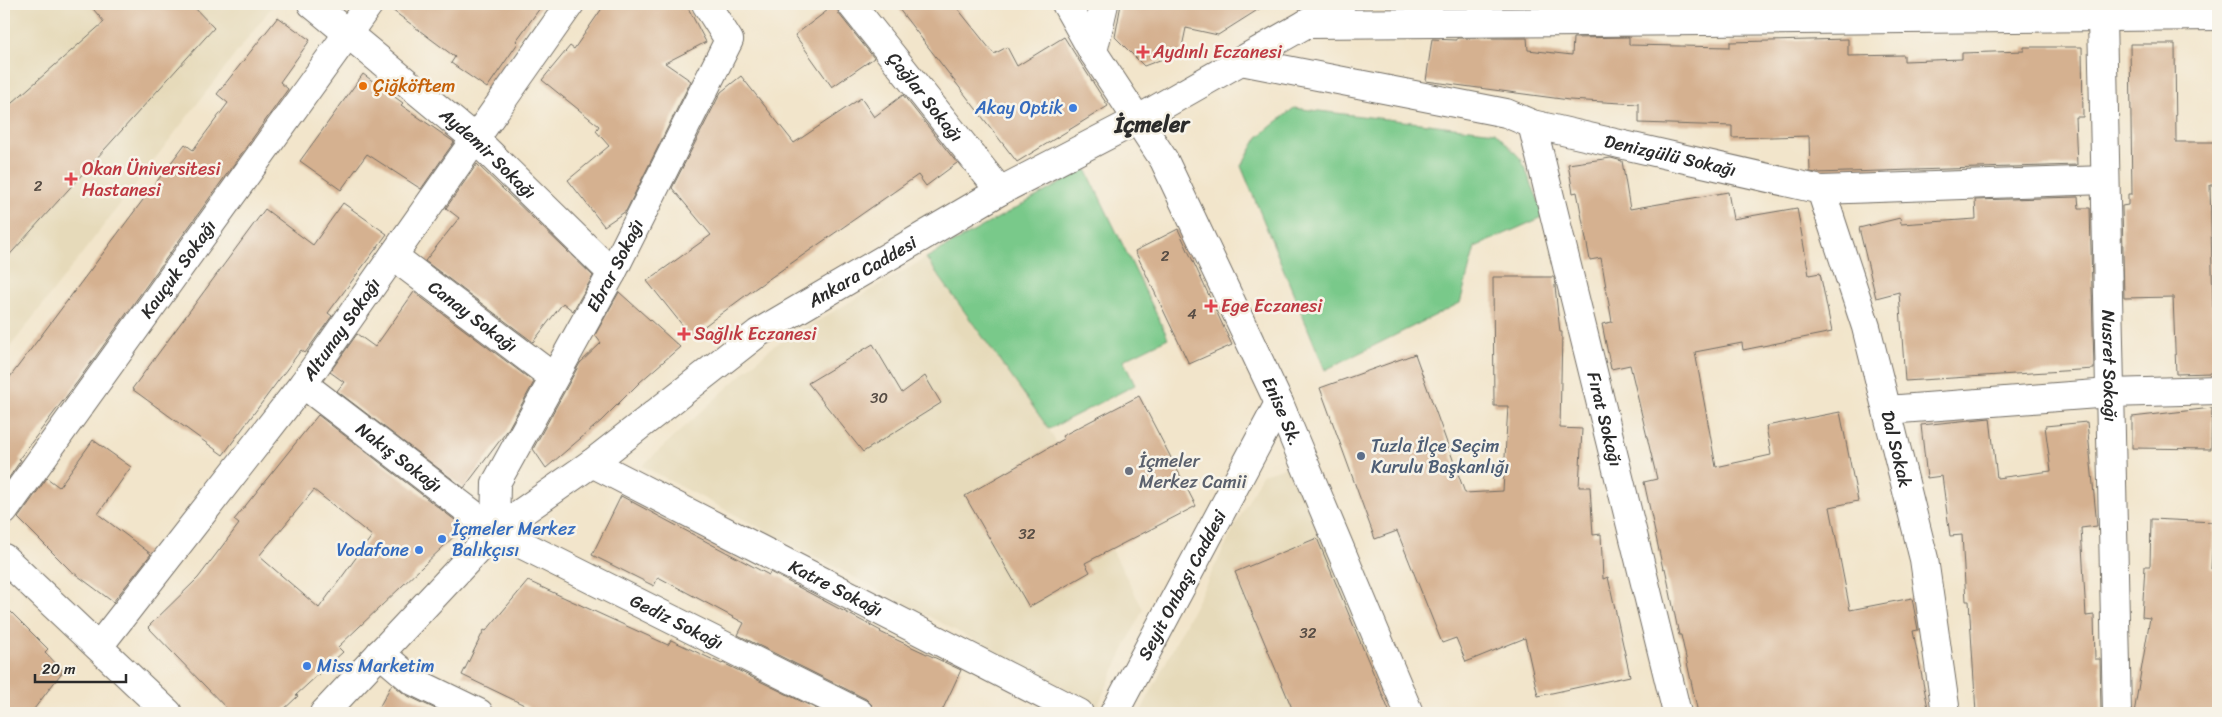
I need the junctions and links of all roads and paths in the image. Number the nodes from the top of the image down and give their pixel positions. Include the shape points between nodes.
1 (312, 4) edge
2 (369, 4) edge
3 (570, 4) edge
4 (706, 4) edge
5 (851, 4) edge
6 (1066, 4) edge
7 (1104, 4) edge
8 (1341, 4) edge
9 (2218, 16) edge
10 (2102, 18) junction
11 (1306, 24) junction
12 (347, 34) junction
13 (1093, 52) junction
14 (1241, 61) junction
15 (1136, 120) junction
16 (1532, 124) junction
17 (476, 139) junction
18 (2105, 180) junction
19 (1821, 190) junction
20 (1000, 191) junction
21 (393, 256) junction
22 (612, 273) junction
23 (553, 377) junction
24 (303, 384) junction
25 (2218, 390) edge
26 (2110, 394) junction
27 (1279, 403) junction
28 (1887, 410) junction
29 (592, 463) junction
30 (4, 511) edge
31 (495, 531) junction
32 (4, 558) edge
33 (99, 646) junction
34 (380, 653) junction
35 (168, 713) edge
36 (324, 713) edge
37 (479, 713) edge
38 (859, 713) edge
39 (1079, 713) edge
40 (1114, 713) edge
41 (1409, 713) edge
42 (1677, 713) edge
43 (1946, 713) edge
44 (2118, 713) edge

1 - 12 street, Aydemir Sokağı
2 - 12 street, Kauçuk Sokağı
3 - 17 street, Altunay Sokağı
4 - 22 street, Ebrar Sokağı via 729,40
5 - 20 street, Çağlar Sokağı
6 - 13 street, Enise Sk.
7 - 13 street
8 - 11 street, Ankara Caddesi
9 - 10 street
10 - 11 street
10 - 18 street, Nusret Sokağı
11 - 14 street, Ankara Caddesi
12 - 17 street, Aydemir Sokağı
12 - 30 street, Kauçuk Sokağı
13 - 15 street, Enise Sk.
14 - 15 street, Ankara Caddesi
14 - 16 street, Denizgülü Sokağı via 1506,113
15 - 20 street, Ankara Caddesi
15 - 27 street, Enise Sk. via 1164,160
16 - 19 street, Denizgülü Sokağı
16 - 42 street, Fırat Sokağı
17 - 21 street, Altunay Sokağı
17 - 22 street, Aydemir Sokağı
18 - 19 street, Denizgülü Sokağı
18 - 26 street, Nusret Sokağı
19 - 28 street, Dal Sokak via 1866,327
20 - 29 street, Ankara Caddesi via 758,333
21 - 23 street, Canay Sokağı
21 - 24 street, Altunay Sokağı
22 - 23 street, Ebrar Sokağı
23 - 31 street, Ebrar Sokağı via 496,483
24 - 31 street, Nakış Sokağı
24 - 33 street, Altunay Sokağı
25 - 26 street
26 - 28 street
26 - 44 street, Nusret Sokağı
27 - 40 street, Seyit Onbaşı Caddesi
27 - 41 street, Enise Sk.
28 - 43 street, Dal Sokak via 1924,559
29 - 31 street, Ankara Caddesi
29 - 39 street, Katre Sokağı
31 - 34 street, Ankara Caddesi
31 - 38 street, Gediz Sokağı
32 - 33 street
33 - 35 street
34 - 36 street, Ankara Caddesi
34 - 37 street via 413,681

